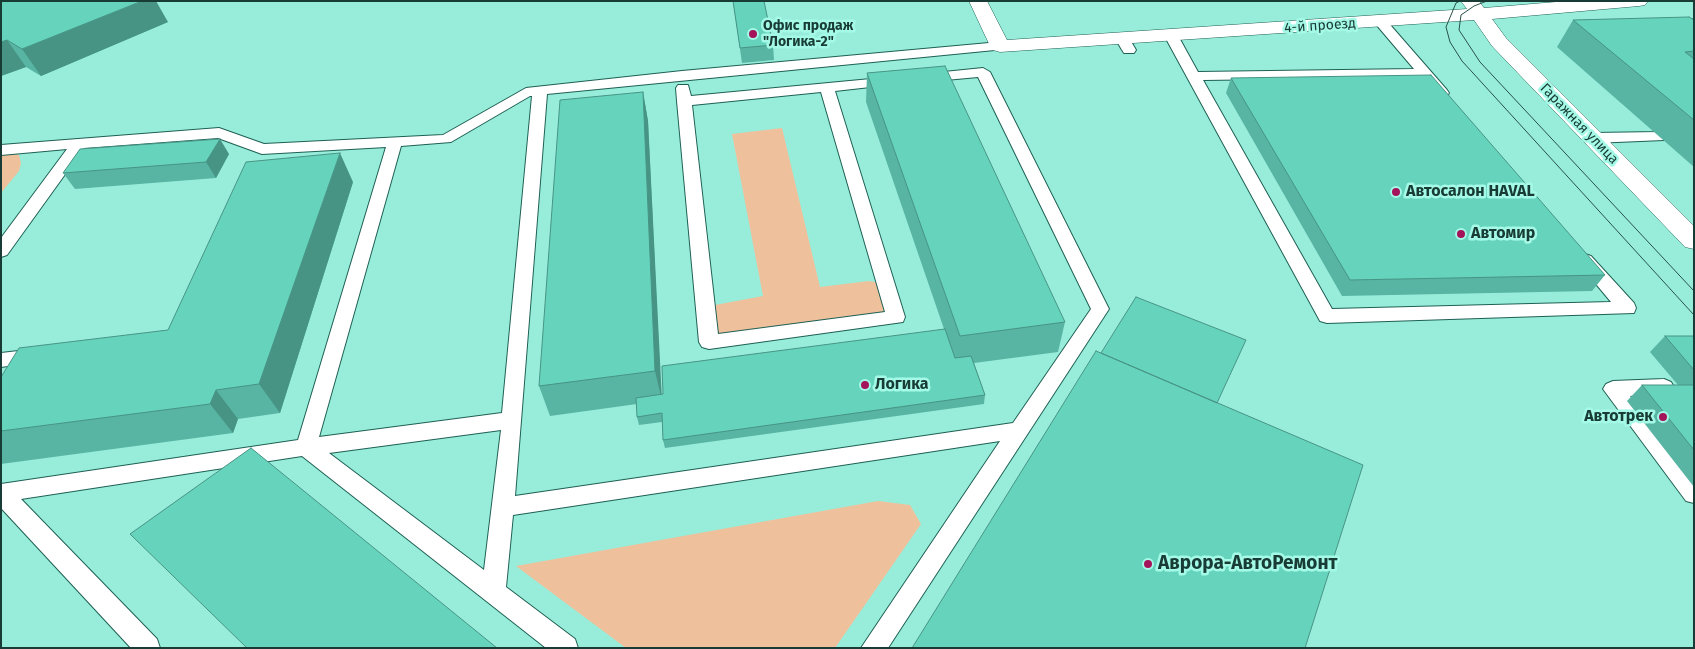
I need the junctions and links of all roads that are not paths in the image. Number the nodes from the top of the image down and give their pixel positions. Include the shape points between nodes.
1 (978, 1) edge
2 (1639, 1) edge
3 (1475, 8) edge
4 (1380, 22) junction
5 (1171, 35) junction
6 (1000, 46) junction
7 (1424, 73) junction
8 (682, 75) junction
9 (1194, 76) junction
10 (826, 86) junction
11 (540, 90) junction
12 (684, 101) junction
13 (1449, 102) edge
14 (1659, 137) dead end
15 (1593, 138) junction
16 (396, 142) junction
17 (79, 144) junction
18 (262, 149) junction
19 (1, 150) edge
20 (254, 167) edge
21 (1694, 241) edge
22 (1576, 250) edge
23 (1, 251) edge
24 (59, 353) edge
25 (1, 360) edge
26 (1669, 387) edge
27 (512, 420) junction
28 (1019, 430) junction
29 (306, 447) junction
30 (1, 493) edge
31 (1694, 494) edge
32 (503, 507) junction
33 (493, 592) junction
34 (148, 648) edge
35 (566, 648) edge
36 (873, 648) edge

1 - 6 street
2 - 3 street, 4-й проезд
3 - 4 street, 4-й проезд
3 - 15 street, Гаражная улица via 1498,42
4 - 5 street, 4-й проезд
4 - 7 lane
5 - 6 street, 4-й проезд via 1125,44
5 - 9 lane
6 - 8 lane via 905,51
7 - 9 lane
7 - 13 lane
8 - 11 lane
8 - 12 lane
9 - 22 lane via 1327,316 1627,308
10 - 12 lane
10 - 12 lane via 896,318 710,342
10 - 28 lane via 983,72 1100,309
11 - 16 lane via 526,92 446,139
11 - 27 lane
14 - 15 lane
15 - 21 street, Гаражная улица
16 - 18 lane
16 - 29 lane
17 - 18 lane via 219,133
17 - 19 lane
17 - 23 lane
18 - 20 lane
24 - 25 lane
26 - 31 lane via 1613,389
27 - 29 lane
27 - 32 lane
28 - 32 lane
28 - 36 lane
29 - 30 lane
29 - 33 lane
30 - 34 lane
32 - 33 lane
33 - 35 lane

